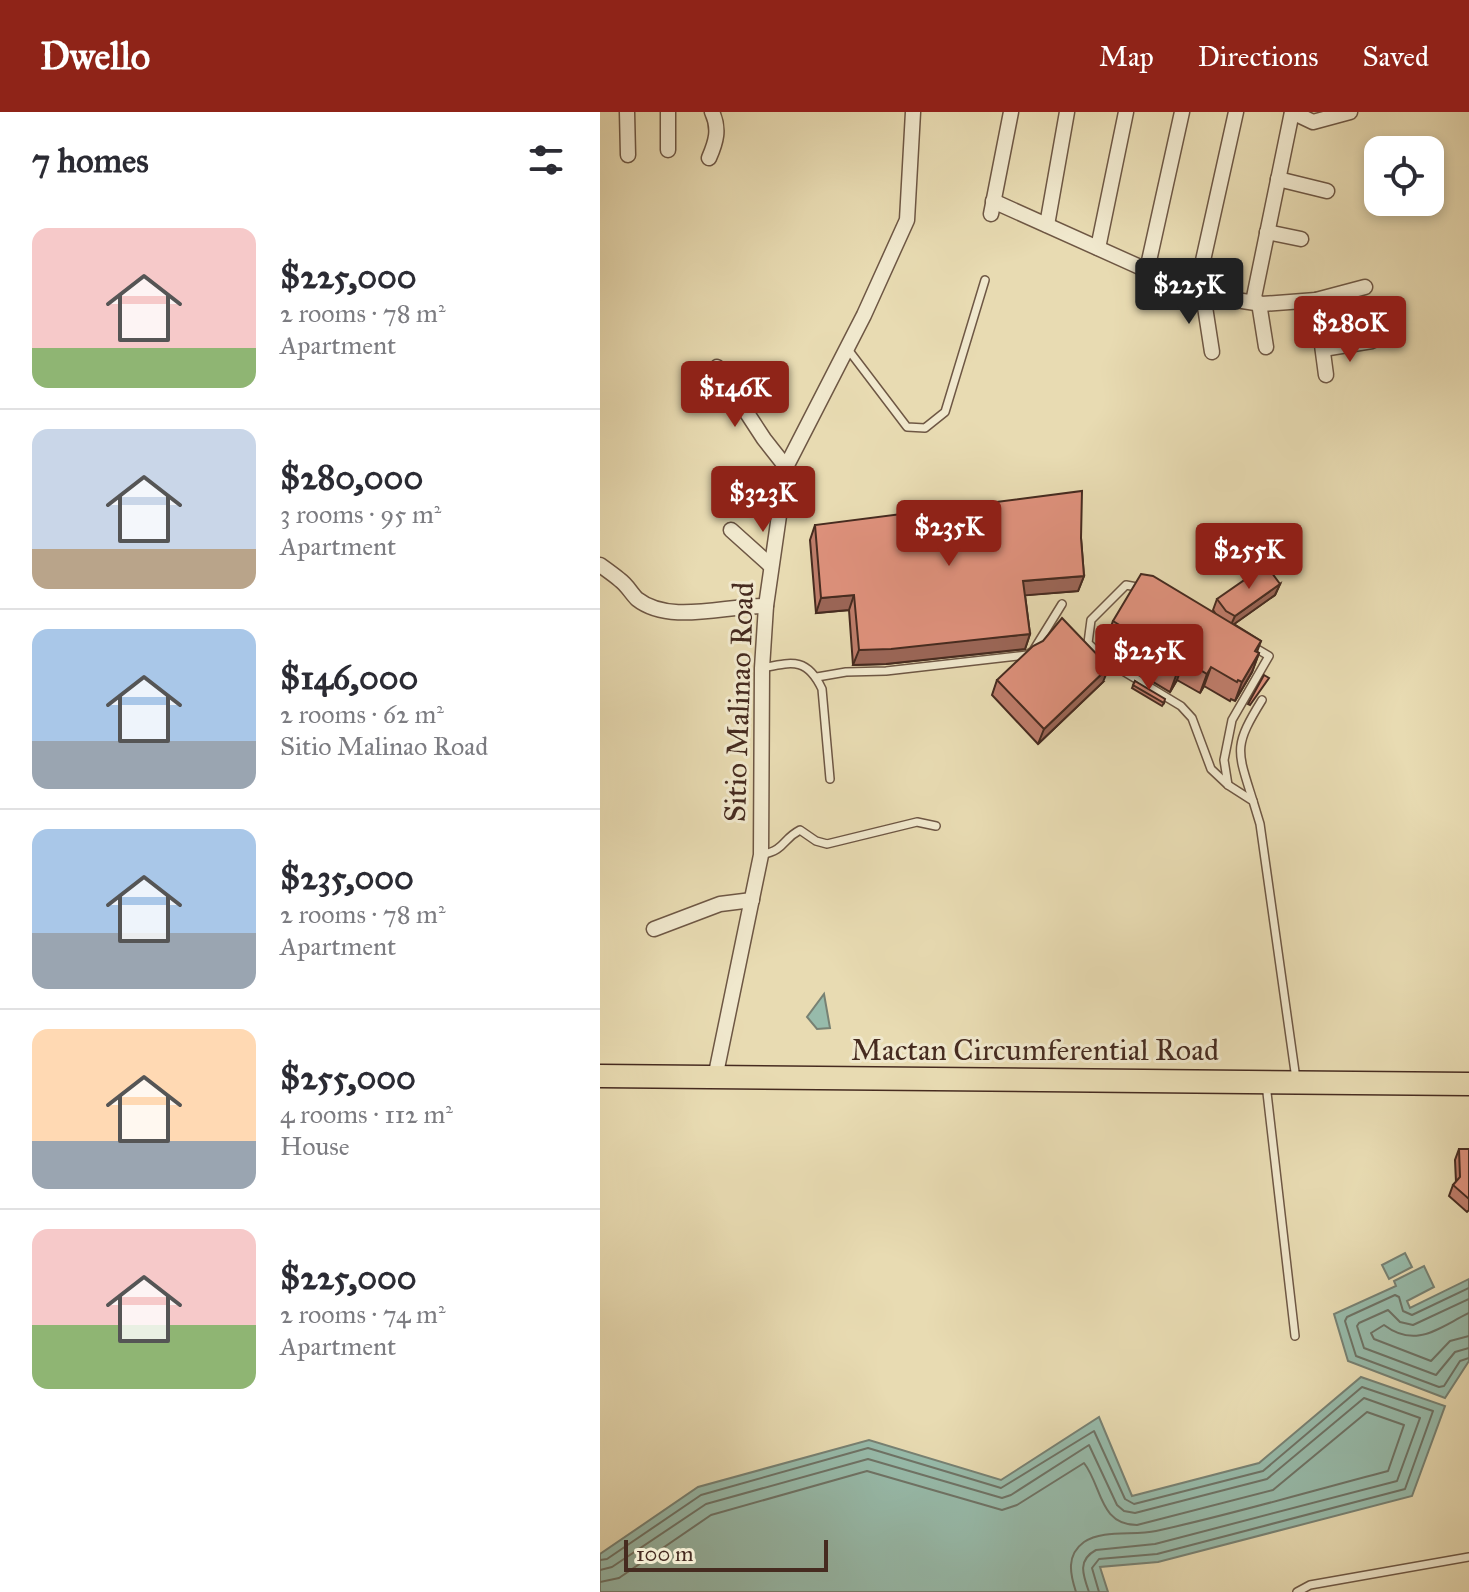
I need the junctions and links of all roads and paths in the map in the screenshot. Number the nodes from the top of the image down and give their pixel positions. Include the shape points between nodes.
1 (627, 112) edge
2 (668, 112) edge
3 (712, 112) edge
4 (913, 112) edge
5 (1011, 112) edge
6 (1067, 112) edge
7 (1126, 112) edge
8 (1182, 112) edge
9 (1236, 112) edge
10 (1292, 112) edge
11 (1350, 112) edge
12 (668, 150) dead end
13 (628, 155) dead end
14 (709, 158) dead end
15 (1278, 179) junction
16 (1327, 191) dead end
17 (1047, 225) junction
18 (1267, 232) junction
19 (1301, 239) dead end
20 (1098, 248) junction
21 (1147, 270) junction
22 (985, 280) dead end
23 (1365, 287) dead end
24 (1200, 293) junction
25 (1316, 300) junction
26 (1256, 303) junction
27 (1372, 341) dead end
28 (1266, 347) dead end
29 (847, 348) junction
30 (1323, 349) junction
31 (1212, 352) dead end
32 (717, 367) dead end
33 (1326, 375) dead end
34 (786, 467) junction
35 (731, 530) dead end
36 (600, 565) edge
37 (770, 565) junction
38 (1148, 589) edge
39 (1062, 604) dead end
40 (766, 606) junction
41 (1242, 641) edge
42 (762, 668) junction
43 (817, 677) junction
44 (1262, 700) dead end
45 (830, 779) dead end
46 (1228, 785) junction
47 (1253, 801) junction
48 (936, 826) dead end
49 (761, 855) junction
50 (752, 900) junction
51 (654, 929) dead end
52 (600, 1076) edge
53 (715, 1078) junction
54 (1265, 1081) junction
55 (1296, 1081) junction
56 (1469, 1084) edge
57 (1295, 1336) dead end
58 (1469, 1557) edge
59 (1297, 1592) edge

1 - 13 street
2 - 12 street
3 - 14 street via 717,126
4 - 29 street, Sitio Malinao Road via 907,220
5 - 17 street via 992,207
6 - 17 street
7 - 20 street
8 - 21 street
9 - 24 street
10 - 11 street via 1313,122
10 - 15 street
15 - 16 street
15 - 18 street
17 - 20 street
18 - 19 street
18 - 26 street
20 - 21 street
21 - 24 street
22 - 29 lane via 945,412 925,428 907,427
23 - 25 street
24 - 26 street
24 - 31 street
25 - 26 street
25 - 30 street
26 - 28 street
27 - 30 street
29 - 34 street, Sitio Malinao Road
30 - 33 street
32 - 34 street
34 - 37 street, Sitio Malinao Road
35 - 37 street
36 - 40 street via 638,599 662,611
37 - 40 street, Sitio Malinao Road
38 - 46 lane via 1126,585 1091,620 1088,643 1108,662 1181,706 1192,718 1211,769
39 - 43 lane via 1027,655
40 - 42 street, Sitio Malinao Road
41 - 46 lane via 1269,656 1232,720 1224,760
42 - 43 lane via 799,663
42 - 49 street, Sitio Malinao Road
43 - 45 lane
44 - 47 lane via 1243,731 1239,756
46 - 47 lane
47 - 55 lane
48 - 49 lane via 917,822 827,844 800,830 779,851
49 - 50 street, Sitio Malinao Road
50 - 51 street via 731,900
50 - 53 street, Sitio Malinao Road
52 - 53 main road, Mactan Circumferential Road
53 - 54 main road, Mactan Circumferential Road
54 - 55 main road, Mactan Circumferential Road
54 - 57 lane
55 - 56 main road, Mactan Circumferential Road
58 - 59 lane via 1310,1585

